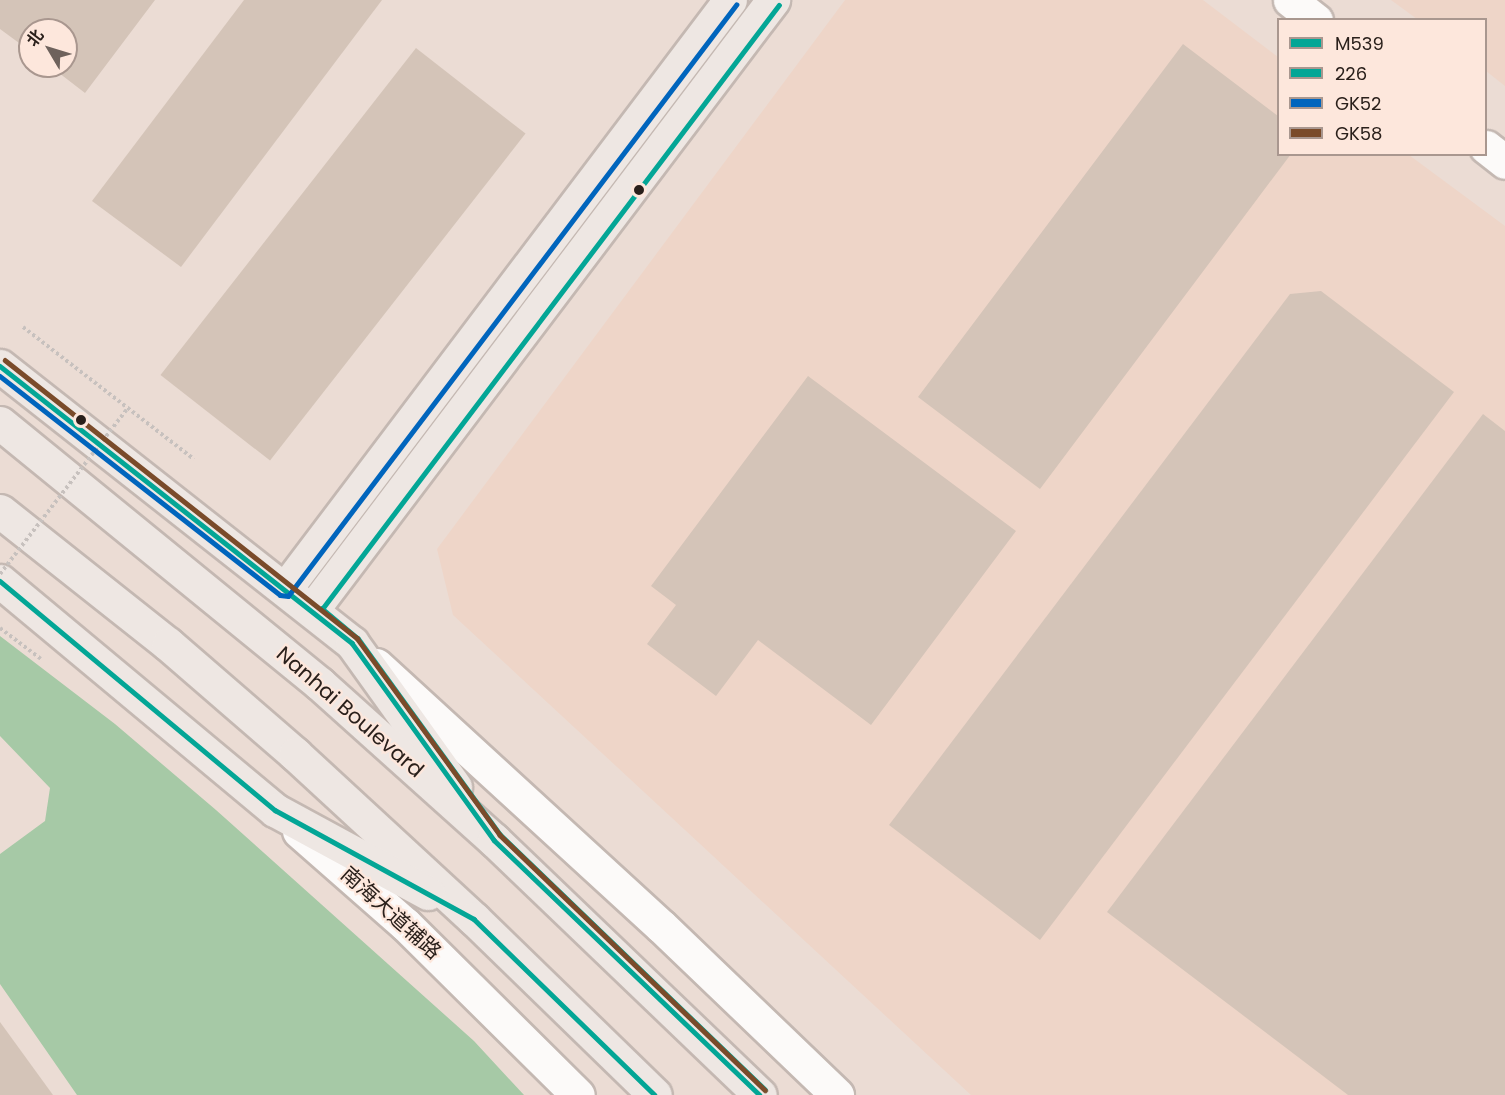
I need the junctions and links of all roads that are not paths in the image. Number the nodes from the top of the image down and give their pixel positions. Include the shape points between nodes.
1 (730, 0) edge
2 (773, 0) edge
3 (1290, 0) edge
4 (1313, 18) edge
5 (1487, 148) edge
6 (1505, 162) edge
7 (0, 366) edge
8 (0, 423) edge
9 (0, 511) edge
10 (0, 581) edge
11 (285, 589) junction
12 (312, 610) junction
13 (352, 643) junction
14 (275, 810) junction
15 (494, 840) junction
16 (474, 919) junction
17 (578, 1095) edge
18 (655, 1095) edge
19 (760, 1095) edge
20 (837, 1095) edge

1 - 11 main road
2 - 12 main road
3 - 4 street
5 - 6 street
7 - 11 main road
8 - 15 main road, Nanhai Boulevard via 320,684
9 - 16 main road via 168,644
10 - 14 main road, 南海大道辅路
11 - 12 main road
12 - 13 main road
13 - 15 main road
13 - 20 street via 522,796
14 - 16 main road
14 - 17 street, 南海大道辅路 via 413,932
15 - 19 main road, Nanhai Boulevard
16 - 18 main road

